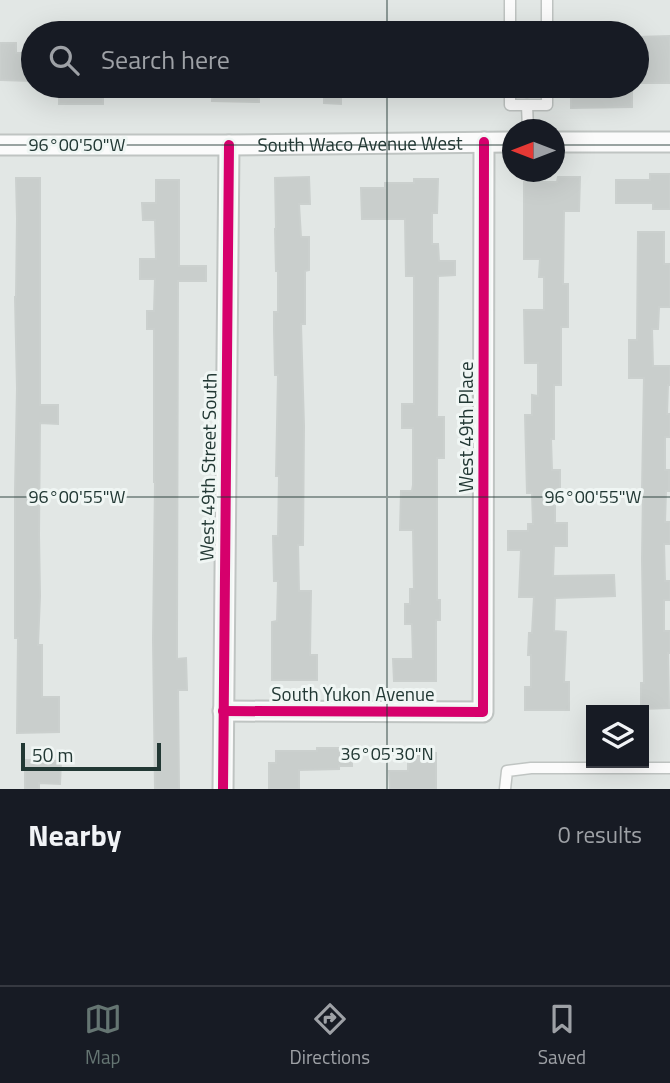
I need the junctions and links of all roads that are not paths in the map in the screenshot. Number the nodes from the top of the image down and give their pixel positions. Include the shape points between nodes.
1 (510, 0) edge
2 (547, 0) edge
3 (510, 21) edge
4 (547, 21) edge
5 (510, 98) edge
6 (547, 98) edge
7 (527, 105) junction
8 (528, 119) edge
9 (484, 142) junction
10 (502, 142) edge
11 (565, 142) edge
12 (670, 142) edge
13 (0, 145) edge
14 (229, 145) junction
15 (223, 711) junction
16 (483, 712) joint
17 (670, 768) edge
18 (223, 789) edge
19 (505, 789) edge

1 - 3 lane
2 - 4 lane
5 - 7 lane via 510,105
6 - 7 lane via 547,105
7 - 8 lane
9 - 10 street, South Waco Avenue West
9 - 14 street, South Waco Avenue West
9 - 16 street, West 49th Place
11 - 12 street
13 - 14 street, South Waco Avenue West
14 - 15 street, West 49th Street South
15 - 16 street, South Yukon Avenue
15 - 18 street, West 49th Street South
17 - 19 lane via 519,769 507,771

